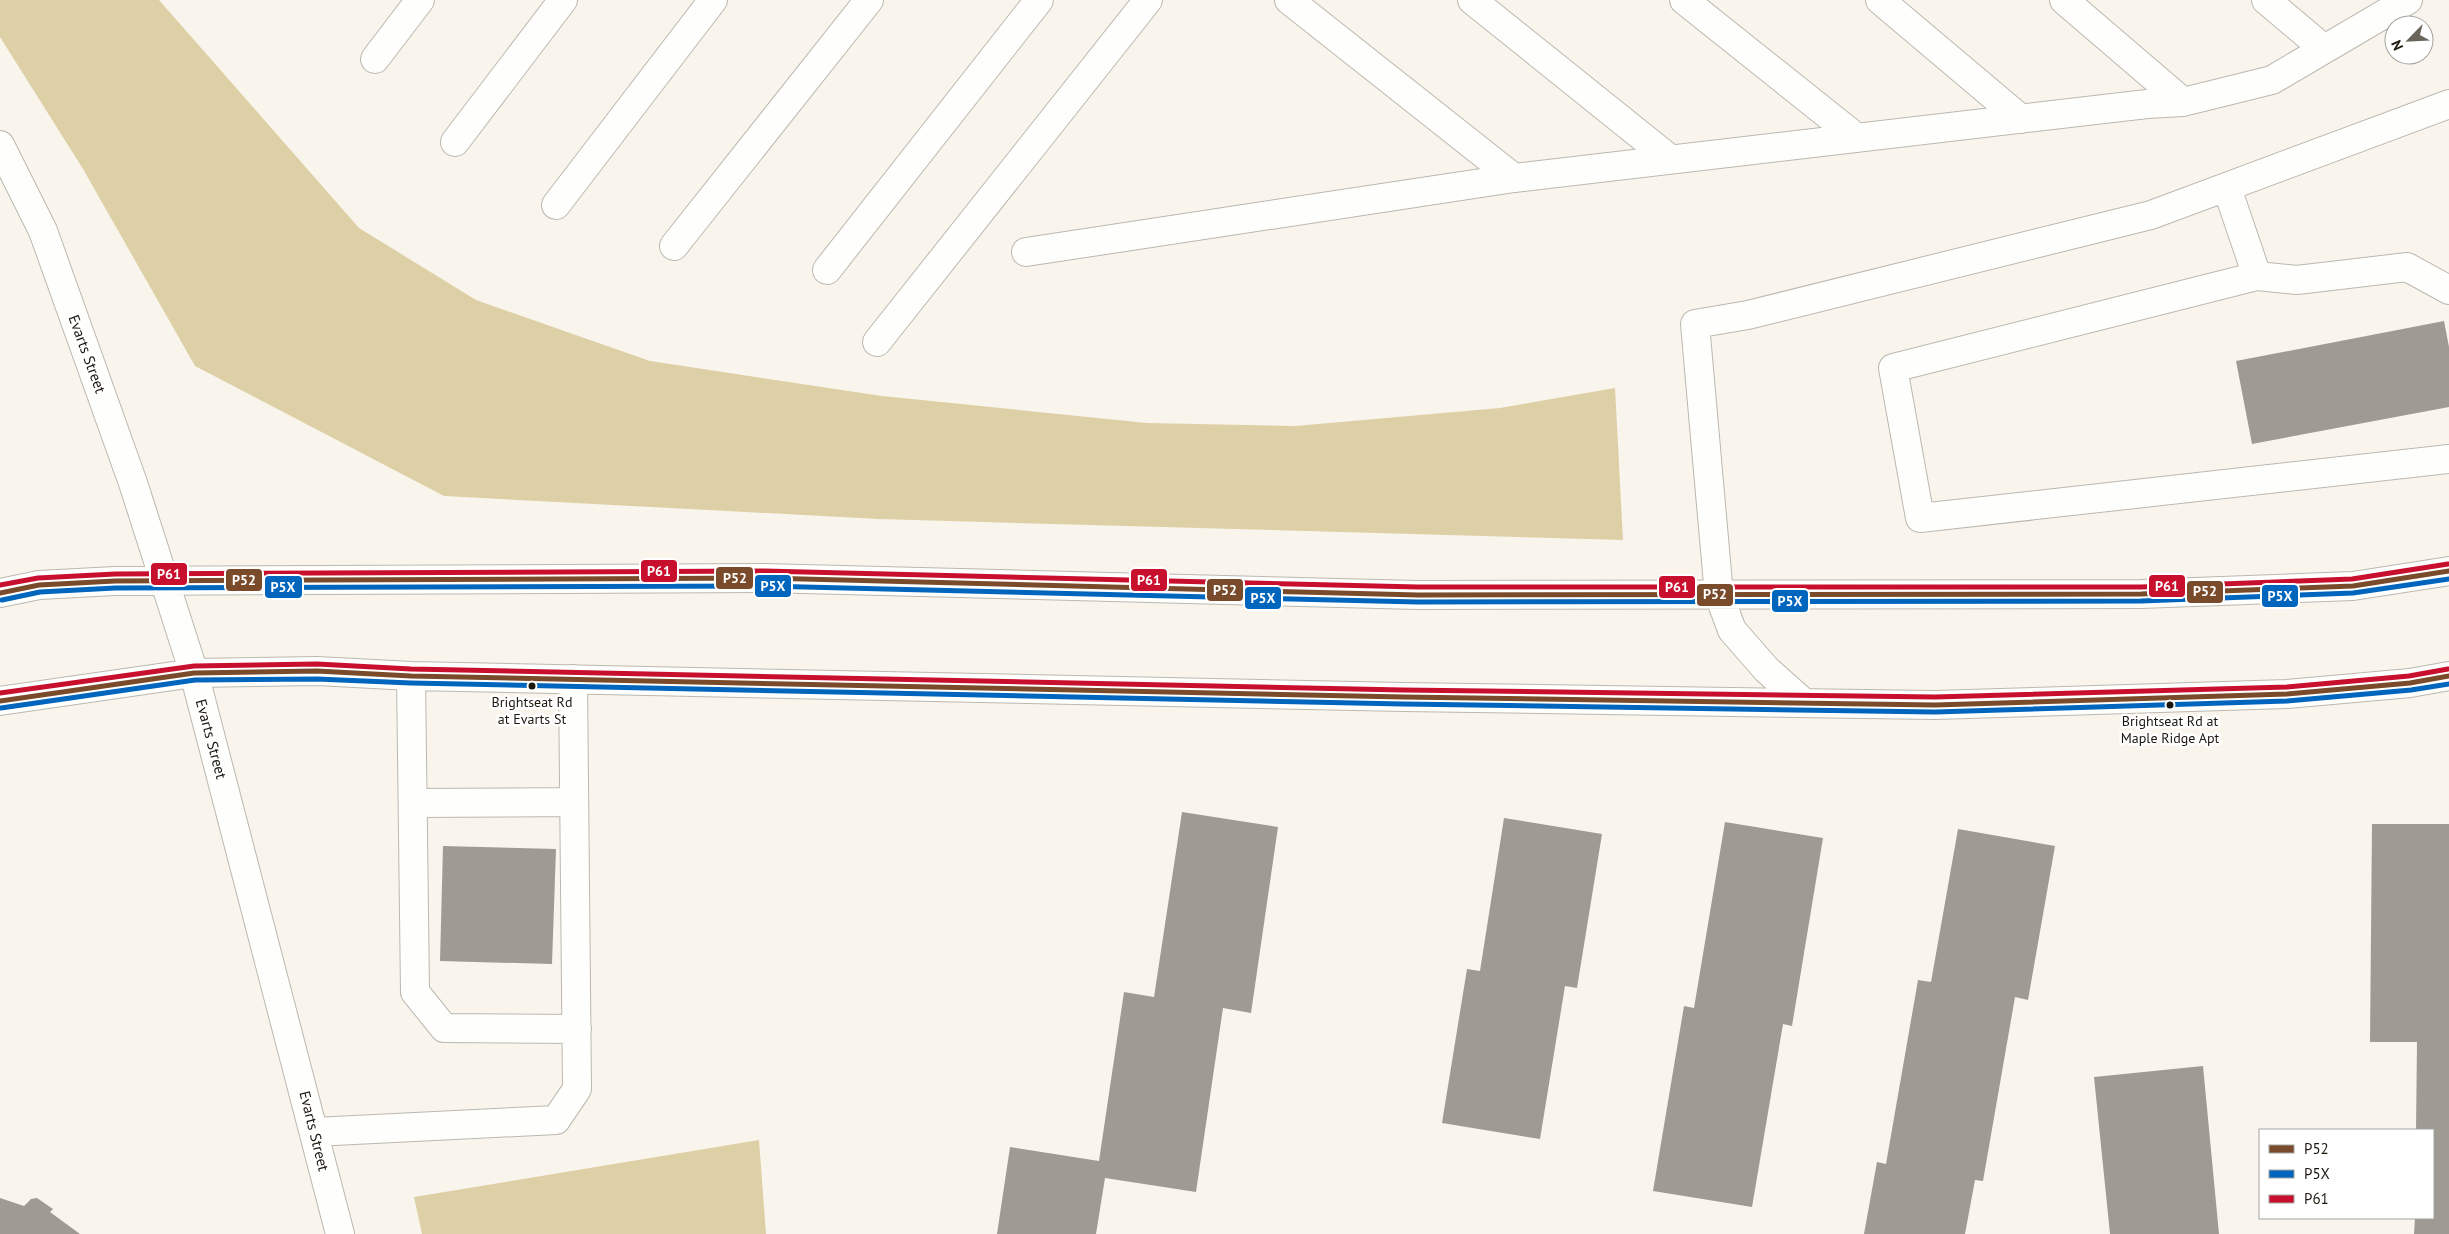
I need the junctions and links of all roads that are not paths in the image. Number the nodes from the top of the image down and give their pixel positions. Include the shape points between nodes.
1 (420, 0) edge
2 (563, 0) edge
3 (713, 0) edge
4 (869, 0) edge
5 (1039, 0) edge
6 (1148, 0) edge
7 (1289, 0) edge
8 (1472, 0) edge
9 (1684, 0) edge
10 (1880, 0) edge
11 (2064, 0) edge
12 (2266, 0) edge
13 (2408, 0) edge
14 (2324, 49) junction
15 (375, 59) dead end
16 (2183, 102) junction
17 (2449, 104) edge
18 (2021, 119) junction
19 (1857, 138) junction
20 (455, 142) dead end
21 (0, 145) edge
22 (1670, 160) junction
23 (1514, 178) junction
24 (2227, 188) junction
25 (556, 205) dead end
26 (674, 246) dead end
27 (1026, 252) dead end
28 (826, 270) dead end
29 (2257, 276) junction
30 (2449, 290) edge
31 (878, 342) dead end
32 (2449, 459) edge
33 (2449, 571) edge
34 (165, 581) junction
35 (0, 593) edge
36 (1719, 594) junction
37 (194, 673) junction
38 (411, 676) junction
39 (2449, 676) edge
40 (573, 679) junction
41 (0, 701) edge
42 (1804, 703) junction
43 (574, 802) junction
44 (413, 803) junction
45 (577, 1029) junction
46 (314, 1132) junction
47 (340, 1234) edge

1 - 15 street
2 - 20 street
3 - 25 street
4 - 26 street
5 - 28 street
6 - 31 street
7 - 23 street
8 - 22 street
9 - 19 street
10 - 18 street
11 - 16 street
12 - 14 street
13 - 14 street
14 - 16 street via 2272,80
16 - 18 street
17 - 24 street
18 - 19 street
19 - 22 street
21 - 34 street, Evarts Street via 43,231
22 - 23 street
23 - 27 street
24 - 29 street
24 - 36 street via 2142,217 1748,315 1695,324
29 - 30 street via 2297,280 2407,267
29 - 32 street via 1893,368 1920,518
33 - 36 street via 2353,586 2141,594
34 - 35 street via 39,585
34 - 36 street via 764,578 1418,595
34 - 37 street, Evarts Street
36 - 42 street via 1732,630 1766,670
37 - 38 street via 317,671
37 - 41 street
37 - 46 street, Evarts Street
38 - 40 street
38 - 44 street
39 - 42 street via 2410,683 2274,694 1935,705
40 - 42 street via 1403,698
40 - 43 street
43 - 44 street
43 - 45 street
44 - 45 street via 415,992 444,1028
45 - 46 street via 577,1088 556,1120
46 - 47 street, Evarts Street

